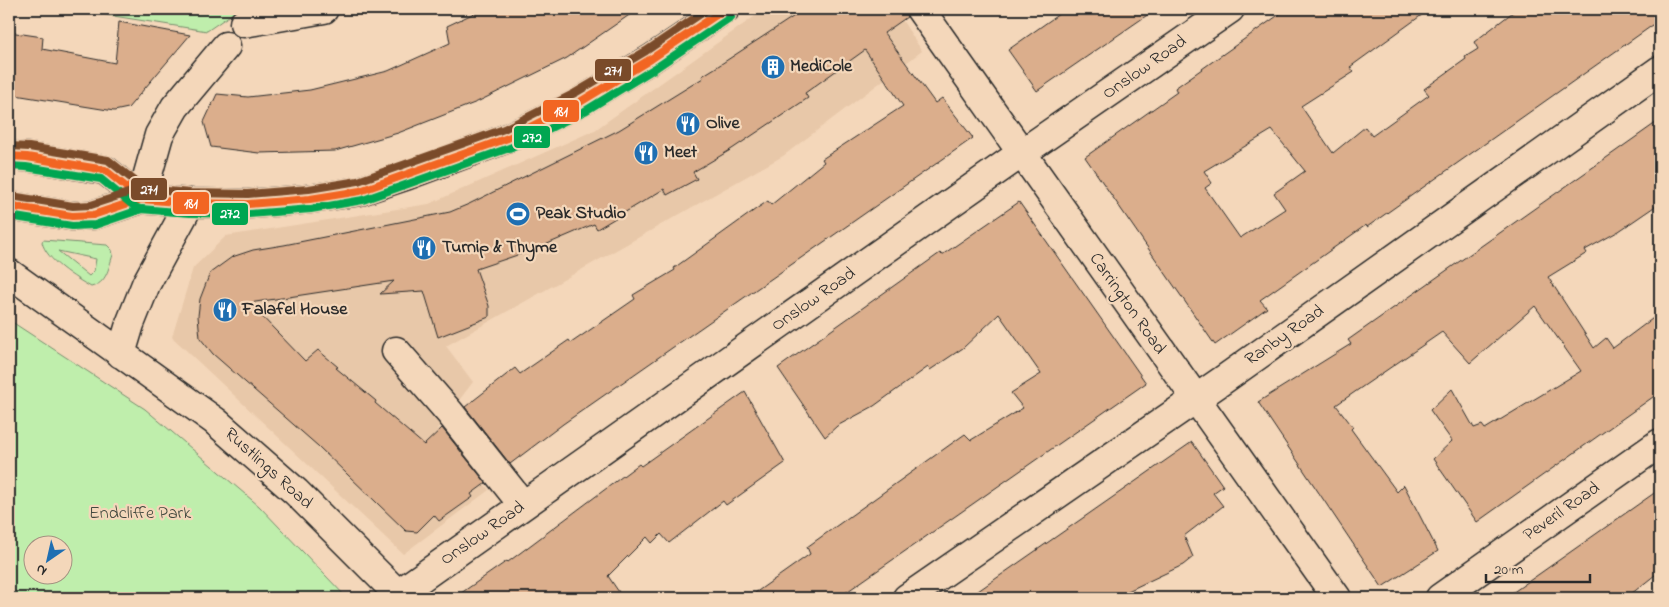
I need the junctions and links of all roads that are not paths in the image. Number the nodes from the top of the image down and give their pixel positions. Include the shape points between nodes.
1 (324, 9) edge
2 (725, 9) edge
3 (920, 9) edge
4 (1230, 9) edge
5 (244, 23) dead end
6 (226, 46) dead end
7 (1660, 70) edge
8 (1021, 154) junction
9 (9, 156) edge
10 (140, 198) junction
11 (190, 203) junction
12 (9, 206) edge
13 (9, 274) edge
14 (396, 351) dead end
15 (121, 354) junction
16 (1195, 399) junction
17 (1660, 443) edge
18 (523, 505) junction
19 (400, 596) edge
20 (907, 598) edge
21 (1337, 598) edge
22 (1440, 598) edge

1 - 5 street
2 - 11 main road via 652,60 580,102 508,138 408,175 360,191 310,199 248,204
3 - 8 street, Carrington Road
4 - 8 street, Onslow Road
6 - 10 street via 176,107 160,135
7 - 16 street, Ranby Road
8 - 16 street, Carrington Road
8 - 18 street, Onslow Road
9 - 10 main road via 105,170
10 - 11 main road
10 - 12 main road via 93,216
11 - 15 street via 146,284
13 - 15 street, Rustlings Road
14 - 18 street
15 - 19 street, Rustlings Road via 215,421 296,492
16 - 20 street, Ranby Road
16 - 21 street, Carrington Road
17 - 22 street, Peveril Road
18 - 19 street, Onslow Road

